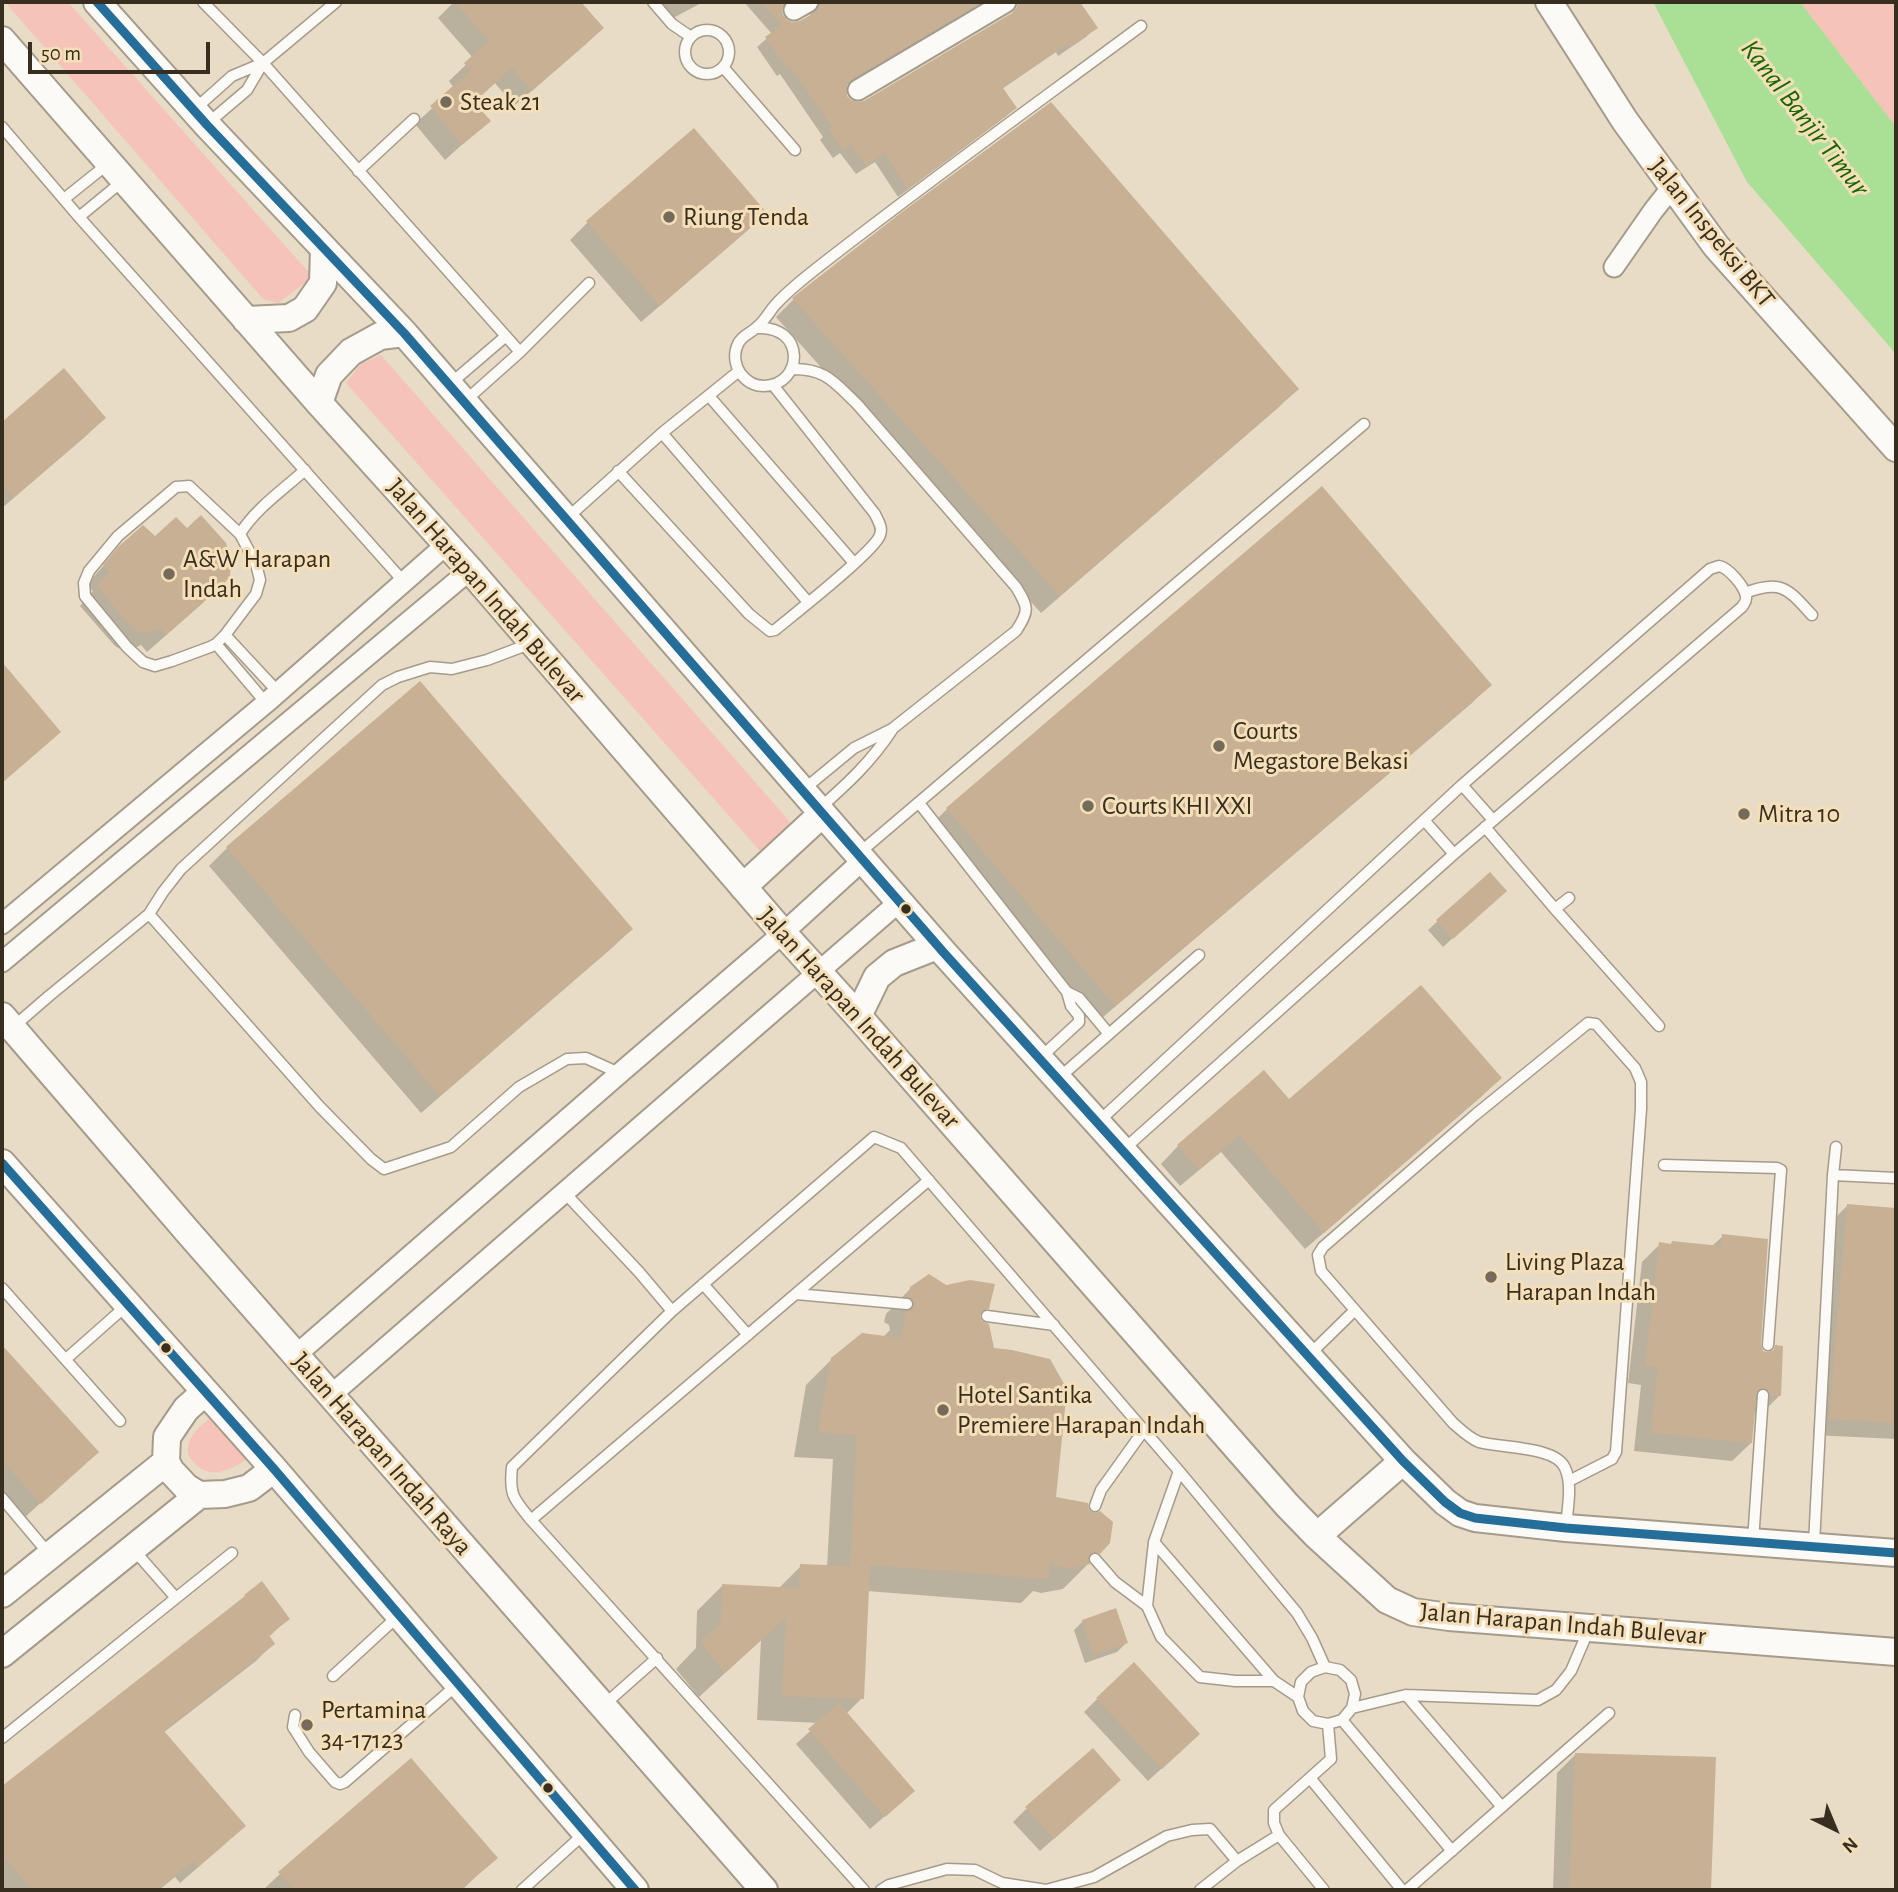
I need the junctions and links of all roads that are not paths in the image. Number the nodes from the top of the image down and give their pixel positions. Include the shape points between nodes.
1 (97, 2) edge
2 (203, 2) edge
3 (335, 2) edge
4 (653, 2) edge
5 (1006, 2) edge
6 (1549, 2) edge
7 (1141, 26) dead end
8 (691, 37) junction
9 (2, 40) edge
10 (263, 63) junction
11 (723, 67) junction
12 (858, 90) dead end
13 (200, 117) junction
14 (414, 119) dead end
15 (2, 127) edge
16 (794, 150) dead end
17 (117, 171) junction
18 (358, 171) junction
19 (1672, 187) junction
20 (64, 199) junction
21 (79, 217) junction
22 (324, 248) junction
23 (1614, 267) dead end
24 (589, 283) dead end
25 (246, 320) junction
26 (757, 328) junction
27 (404, 333) junction
28 (506, 336) junction
29 (520, 352) junction
30 (791, 369) junction
31 (738, 371) junction
32 (773, 385) junction
33 (457, 393) junction
34 (709, 396) junction
35 (319, 404) junction
36 (1364, 424) dead end
37 (662, 433) junction
38 (1896, 448) edge
39 (304, 470) junction
40 (618, 471) junction
41 (566, 519) junction
42 (240, 534) junction
43 (447, 544) junction
44 (854, 563) junction
45 (470, 570) junction
46 (404, 582) junction
47 (1745, 593) junction
48 (808, 602) junction
49 (1812, 615) dead end
50 (225, 635) junction
51 (532, 642) junction
52 (216, 644) junction
53 (272, 698) junction
54 (892, 729) junction
55 (1462, 785) junction
56 (919, 803) junction
57 (814, 805) junction
58 (1424, 820) junction
59 (1489, 824) junction
60 (1454, 854) junction
61 (860, 858) junction
62 (743, 887) junction
63 (1569, 898) dead end
64 (899, 902) junction
65 (1555, 909) junction
66 (149, 914) junction
67 (2, 924) edge
68 (783, 933) junction
69 (937, 946) junction
70 (1199, 955) dead end
71 (2, 962) edge
72 (820, 973) junction
73 (1067, 992) junction
74 (858, 1016) junction
75 (7, 1022) edge
76 (1659, 1026) dead end
77 (1109, 1034) junction
78 (1040, 1058) junction
79 (620, 1073) junction
80 (1058, 1079) junction
81 (1097, 1123) junction
82 (1836, 1147) dead end
83 (1122, 1151) junction
84 (2, 1163) edge
85 (1664, 1165) dead end
86 (1833, 1175) junction
87 (1896, 1178) edge
88 (929, 1180) junction
89 (564, 1192) junction
90 (703, 1284) junction
91 (2, 1288) edge
92 (796, 1294) junction
93 (907, 1304) dead end
94 (127, 1305) junction
95 (1355, 1310) junction
96 (672, 1311) junction
97 (987, 1316) dead end
98 (1054, 1325) junction
99 (748, 1335) junction
100 (1768, 1345) dead end
101 (296, 1355) junction
102 (1307, 1356) junction
103 (66, 1359) junction
104 (205, 1392) junction
105 (331, 1395) junction
106 (1763, 1395) dead end
107 (120, 1421) dead end
108 (1144, 1430) junction
109 (166, 1462) junction
110 (274, 1469) junction
111 (1394, 1469) junction
112 (1179, 1471) junction
113 (1569, 1481) junction
114 (200, 1495) junction
115 (2, 1498) edge
116 (1095, 1507) dead end
117 (531, 1520) junction
118 (1566, 1528) junction
119 (1317, 1535) junction
120 (1154, 1542) junction
121 (1753, 1542) junction
122 (1814, 1547) junction
123 (132, 1549) junction
124 (232, 1553) dead end
125 (1896, 1553) edge
126 (50, 1555) junction
127 (1095, 1559) dead end
128 (2, 1594) edge
129 (176, 1598) junction
130 (1147, 1606) junction
131 (400, 1615) junction
132 (1589, 1629) junction
133 (1896, 1652) edge
134 (2, 1654) edge
135 (657, 1658) junction
136 (1325, 1667) junction
137 (333, 1676) dead end
138 (1274, 1681) junction
139 (458, 1684) junction
140 (1406, 1695) junction
141 (1298, 1697) junction
142 (602, 1706) junction
143 (1352, 1708) junction
144 (1609, 1713) dead end
145 (295, 1715) dead end
146 (1342, 1720) junction
147 (1328, 1724) junction
148 (2, 1738) edge
149 (1310, 1778) junction
150 (1502, 1807) junction
151 (585, 1833) junction
152 (1279, 1835) junction
153 (1452, 1851) junction
154 (1237, 1861) junction
155 (522, 1890) edge
156 (635, 1890) edge
157 (764, 1890) edge
158 (864, 1890) edge
159 (881, 1890) edge
160 (1200, 1890) edge
161 (1324, 1890) edge
162 (1402, 1890) edge
163 (1407, 1890) edge

1 - 13 street
2 - 10 lane
3 - 10 lane
4 - 8 lane
5 - 12 street
6 - 19 street, Jalan Inspeksi BKT
7 - 26 lane via 850,242 793,287
8 - 11 lane via 685,53 692,68 708,74
8 - 11 lane via 706,30 722,36 729,51
9 - 17 street, Jalan Harapan Indah Bulevar
10 - 13 lane via 247,90
10 - 13 lane via 232,76
10 - 18 lane
11 - 16 lane
13 - 22 street
14 - 18 lane
15 - 20 lane
17 - 20 lane
17 - 21 lane
17 - 25 street, Jalan Harapan Indah Bulevar
18 - 28 lane
19 - 23 street
19 - 38 street, Jalan Inspeksi BKT via 1716,246
20 - 21 lane
21 - 39 lane
22 - 25 street via 323,283 305,309 289,318
22 - 27 street
24 - 29 lane
25 - 35 street, Jalan Harapan Indah Bulevar
26 - 30 lane via 770,327 791,343
26 - 31 lane via 737,345
27 - 33 street
27 - 35 street via 380,336 351,352 329,374
28 - 29 lane
28 - 33 lane
29 - 33 lane
30 - 32 lane
30 - 54 lane via 820,373 857,404 1026,604 1016,631
31 - 32 lane via 747,381
31 - 34 lane
32 - 44 lane via 881,525 880,536
33 - 41 street
34 - 37 lane
34 - 44 lane
35 - 43 street, Jalan Harapan Indah Bulevar
36 - 56 lane
37 - 40 lane
37 - 48 lane
39 - 42 lane
39 - 46 lane
40 - 41 lane
40 - 48 lane via 766,629 775,630
41 - 57 street
42 - 50 lane via 260,580 256,594
42 - 52 lane via 189,486 176,487 118,536 84,583 85,596 143,662 155,666
43 - 45 street, Jalan Harapan Indah Bulevar
43 - 46 street
44 - 48 lane
45 - 51 street, Jalan Harapan Indah Bulevar
45 - 71 street
46 - 53 street
47 - 49 lane via 1764,586 1782,587
47 - 55 lane via 1725,567 1710,569
47 - 59 lane via 1742,607
50 - 52 lane
50 - 53 lane
51 - 62 street, Jalan Harapan Indah Bulevar
51 - 66 lane via 488,660 452,669 430,667 382,685 181,869
52 - 53 lane
53 - 67 street
54 - 57 lane via 862,770
54 - 57 lane via 854,748
55 - 58 lane
55 - 59 lane
56 - 61 lane
56 - 73 lane
57 - 61 street
57 - 62 street
58 - 60 lane
58 - 81 lane
59 - 60 lane
59 - 65 lane
60 - 83 lane
61 - 64 street
61 - 68 street
62 - 68 street, Jalan Harapan Indah Bulevar
63 - 65 lane
64 - 69 street
64 - 72 street
65 - 76 lane
66 - 75 lane via 48,996
66 - 79 lane via 318,1106 384,1169 451,1147 519,1087 567,1059 586,1058
68 - 72 street, Jalan Harapan Indah Bulevar
68 - 79 street
69 - 74 street via 894,963 877,976
69 - 78 street
70 - 77 lane
72 - 74 street, Jalan Harapan Indah Bulevar
72 - 89 street
73 - 77 lane via 1079,998
73 - 78 lane via 1079,1023
74 - 119 street, Jalan Harapan Indah Bulevar
75 - 101 street, Jalan Harapan Indah Raya
77 - 80 lane
78 - 80 street
79 - 101 street
80 - 81 street
81 - 83 street
82 - 86 lane
83 - 102 street
84 - 94 street
85 - 100 lane via 1781,1170
86 - 87 lane
86 - 122 lane
88 - 90 lane via 901,1148 874,1137
88 - 92 lane
88 - 98 lane
89 - 96 lane
89 - 105 street
90 - 96 lane
90 - 99 lane
91 - 103 lane
92 - 93 lane
92 - 99 lane
94 - 103 lane
94 - 104 street
95 - 102 lane
95 - 113 lane via 1465,1434 1476,1441 1552,1456 1566,1468
95 - 113 lane via 1321,1271 1318,1255 1323,1247 1486,1106 1588,1023 1596,1024 1635,1068 1641,1082 1641,1109 1616,1452 1612,1459
96 - 117 lane via 512,1467 510,1487
97 - 98 lane
98 - 108 lane
99 - 117 lane
101 - 105 street, Jalan Harapan Indah Raya
102 - 111 street
103 - 107 lane
104 - 109 street via 186,1409 167,1437
104 - 110 street
105 - 142 street, Jalan Harapan Indah Raya
106 - 121 lane
108 - 112 lane
108 - 116 lane via 1101,1490
109 - 114 street via 186,1487
109 - 126 street
110 - 114 street via 249,1488
110 - 131 street
111 - 118 street via 1460,1513
111 - 119 street
112 - 120 lane
112 - 136 lane via 1297,1613
113 - 118 lane
114 - 123 street
115 - 126 lane
117 - 135 lane
118 - 121 street
119 - 132 street, Jalan Harapan Indah Bulevar via 1387,1600 1413,1612
120 - 130 lane
120 - 138 lane
121 - 122 street
122 - 125 street
123 - 129 lane
123 - 134 street
124 - 129 lane
126 - 128 street
127 - 130 lane via 1115,1582
129 - 148 lane
130 - 138 lane via 1161,1637 1199,1677
131 - 137 lane
131 - 139 street
132 - 133 street, Jalan Harapan Indah Bulevar
132 - 140 lane via 1571,1671 1556,1690 1538,1700
135 - 142 lane
135 - 158 lane
136 - 141 lane via 1301,1682
136 - 143 lane via 1340,1670 1351,1680
138 - 141 lane
139 - 145 lane via 340,1784 309,1752 293,1727
139 - 151 street
140 - 143 lane
140 - 150 lane
141 - 147 lane via 1313,1721
142 - 157 street, Jalan Harapan Indah Raya
143 - 146 lane
144 - 150 lane
146 - 147 lane
146 - 153 lane
147 - 149 lane via 1331,1759
149 - 152 lane via 1274,1810 1273,1823
149 - 162 lane
150 - 153 lane
151 - 155 lane
151 - 156 street
152 - 154 lane
152 - 161 lane
153 - 163 lane
154 - 159 lane via 1210,1829 1192,1830 1167,1836 1094,1877 1046,1890 1002,1883 975,1871 947,1869
154 - 160 lane

